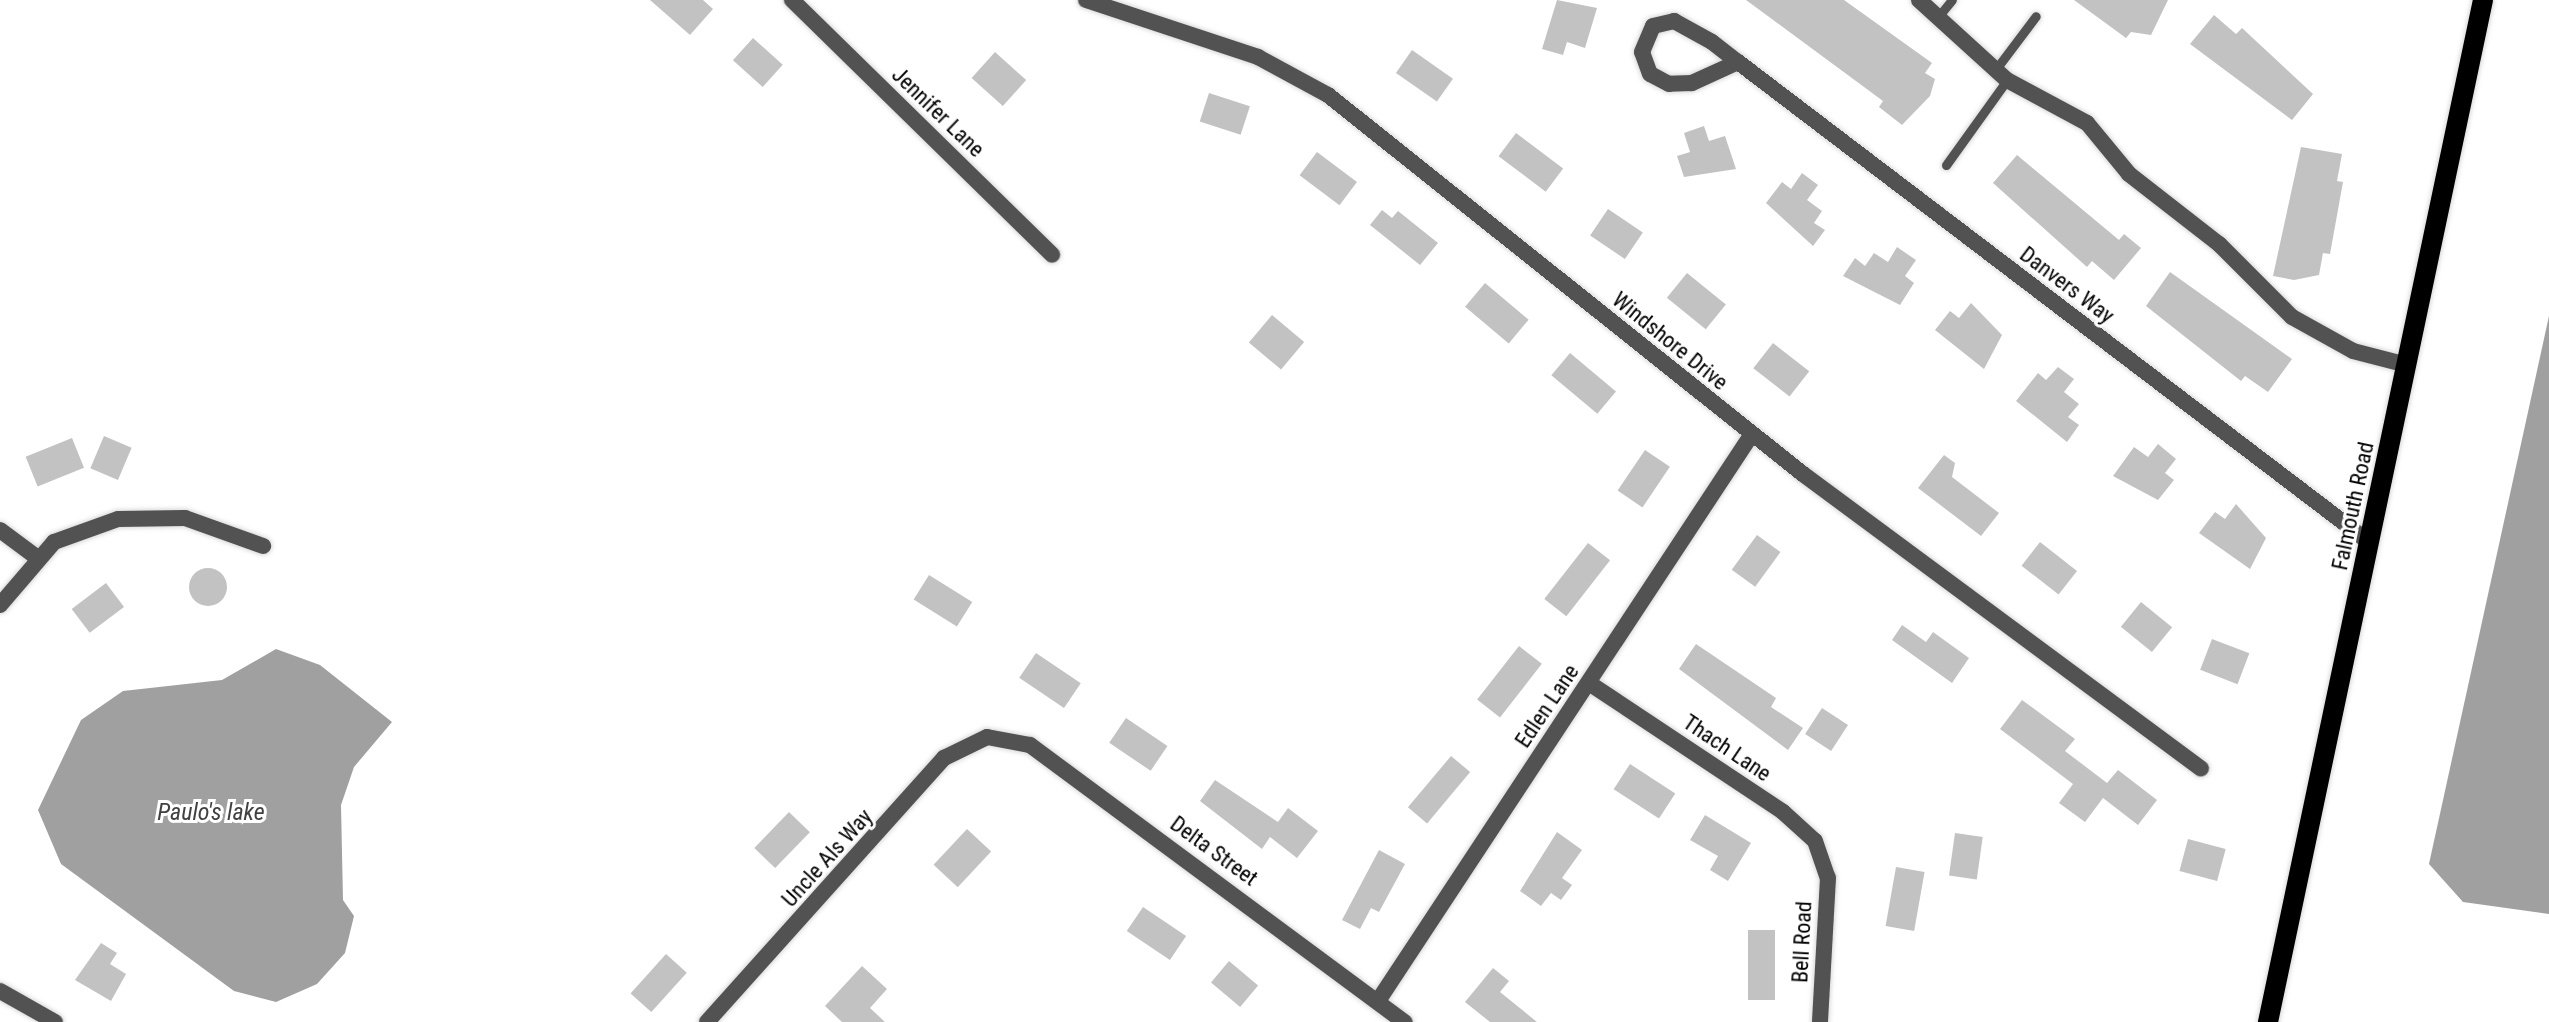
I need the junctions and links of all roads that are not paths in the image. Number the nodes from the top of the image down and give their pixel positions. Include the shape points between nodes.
1 (792, 0) edge
2 (1086, 0) edge
3 (1919, 0) edge
4 (1952, 0) edge
5 (2483, 0) edge
6 (2036, 16) dead end
7 (1938, 17) junction
8 (1738, 62) junction
9 (2002, 74) junction
10 (1946, 165) dead end
11 (1052, 255) dead end
12 (2407, 365) junction
13 (1752, 434) junction
14 (0, 530) edge
15 (2370, 543) junction
16 (263, 546) dead end
17 (35, 556) junction
18 (0, 605) edge
19 (1589, 683) junction
20 (987, 737) joint
21 (2201, 769) dead end
22 (1824, 865) joint
23 (0, 991) edge
24 (1378, 1001) junction
25 (55, 1022) edge
26 (707, 1022) edge
27 (1405, 1022) edge
28 (1820, 1022) edge
29 (2268, 1022) edge

1 - 11 street, Jennifer Lane
2 - 13 street, Windshore Drive via 1303,78
3 - 7 street
4 - 7 lane
5 - 12 main road, Falmouth Road
6 - 9 lane
7 - 9 street
8 - 8 street, Danvers Way via 1674,21 1653,26 1642,52 1650,74 1669,84 1692,83
8 - 15 street, Danvers Way
9 - 10 lane
9 - 12 street via 2087,123 2129,174 2219,244 2292,317 2353,351
12 - 15 main road, Falmouth Road
13 - 19 street, Edlen Lane
13 - 21 street, Windshore Drive
14 - 17 street
15 - 29 main road, Falmouth Road
16 - 17 street via 219,526 154,514 81,531
17 - 18 street
19 - 22 street, Thach Lane via 1783,812 1815,841
19 - 24 street, Edlen Lane
20 - 24 street, Delta Street via 1030,745
20 - 26 street, Uncle Als Way via 944,758
22 - 28 street, Bell Road
23 - 25 street
24 - 27 street, Delta Street

